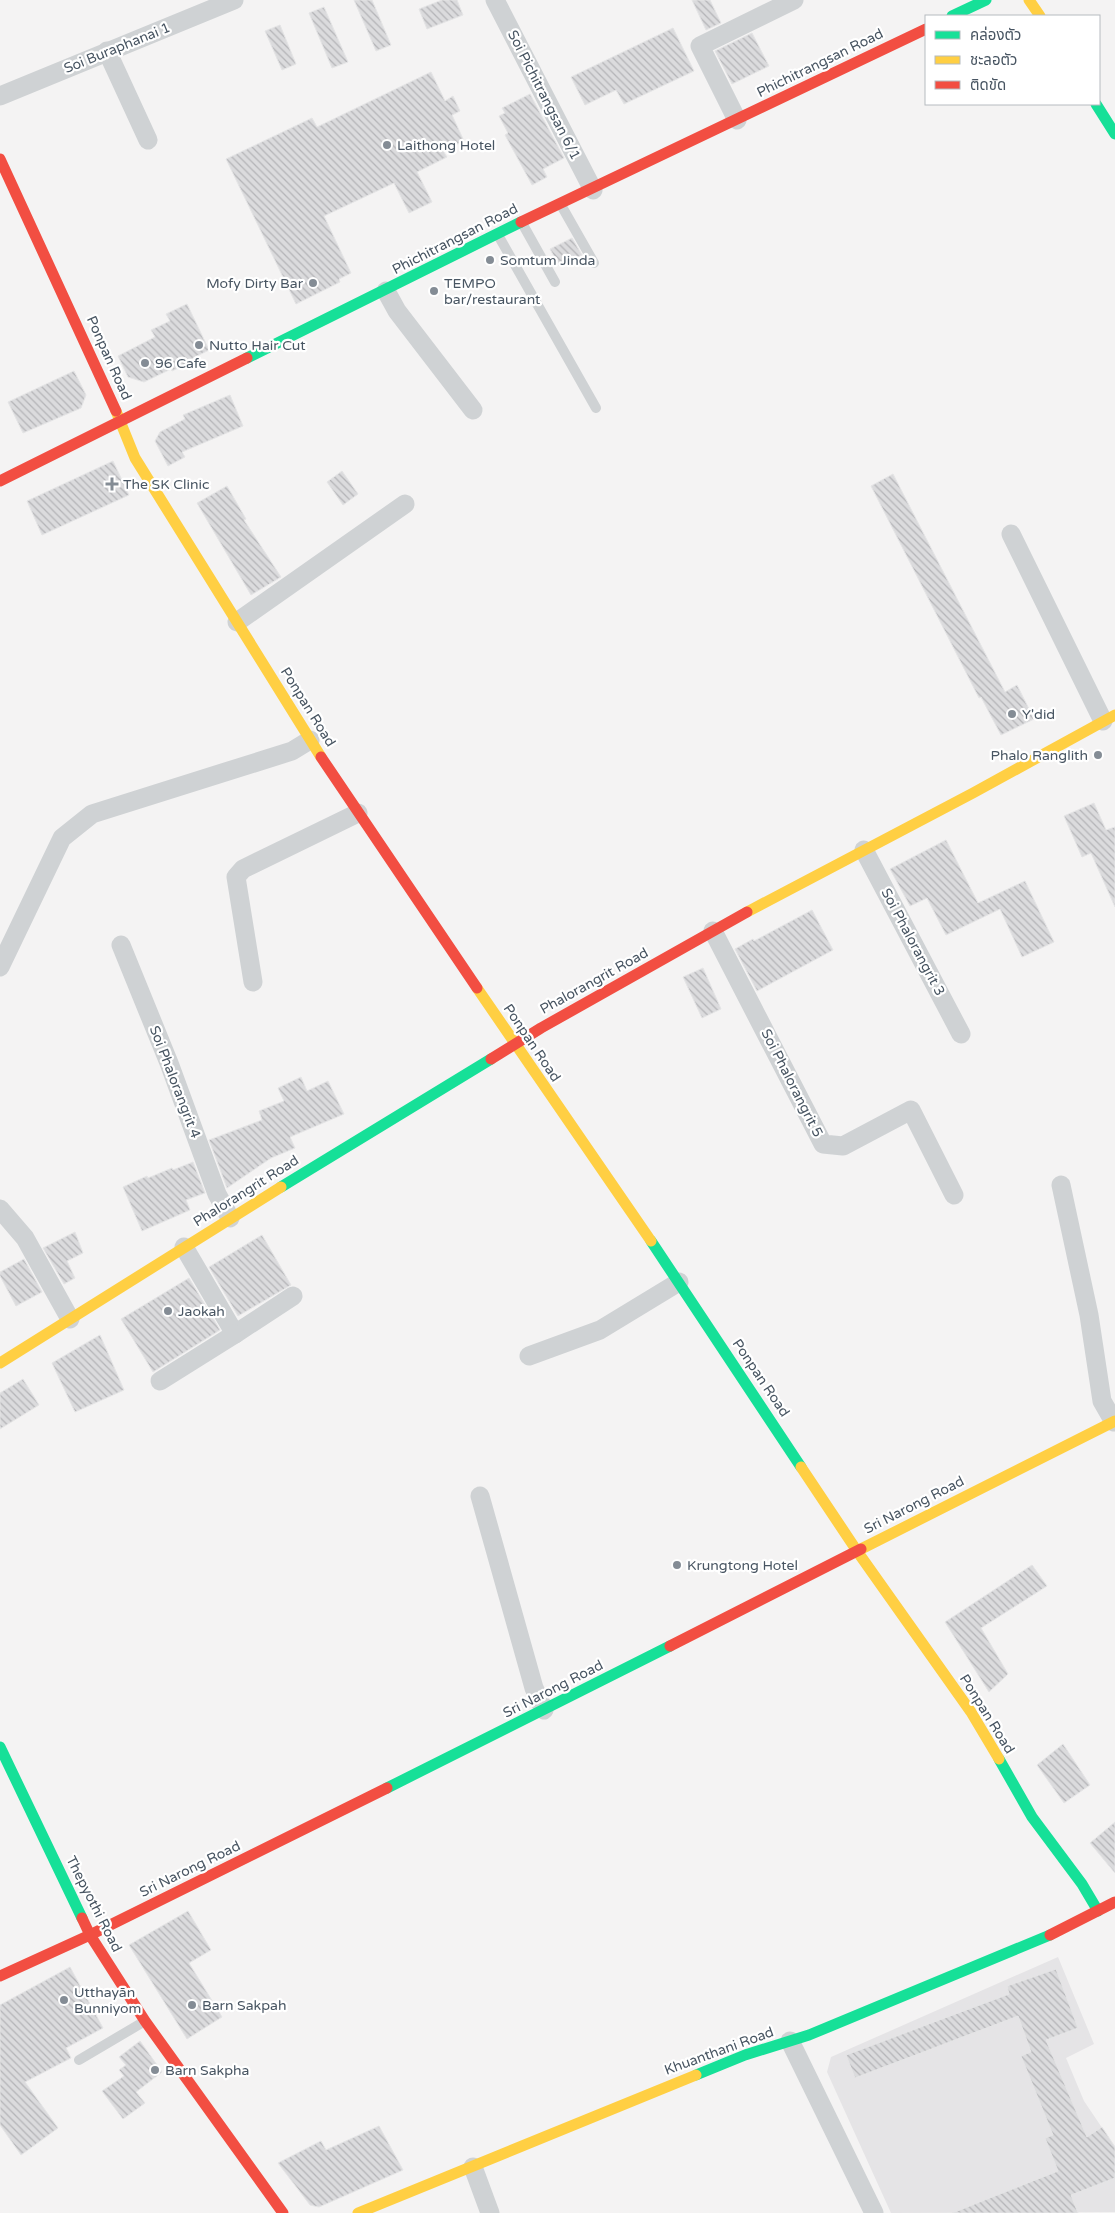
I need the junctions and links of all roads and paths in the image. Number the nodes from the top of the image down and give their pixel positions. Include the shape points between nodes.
1 (234, 0) edge
2 (794, 0) edge
3 (986, 0) edge
4 (1029, 0) edge
5 (501, 2) edge
6 (204, 6) edge
7 (954, 15) edge
8 (1039, 15) edge
9 (925, 29) edge
10 (108, 52) junction
11 (0, 96) edge
12 (1097, 105) edge
13 (737, 120) junction
14 (1115, 134) edge
15 (148, 140) dead end
16 (0, 159) edge
17 (593, 190) junction
18 (561, 205) junction
19 (521, 222) junction
20 (497, 234) junction
21 (594, 263) dead end
22 (555, 282) dead end
23 (386, 291) junction
24 (596, 408) dead end
25 (472, 410) dead end
26 (121, 422) junction
27 (0, 481) edge
28 (405, 504) dead end
29 (1011, 534) dead end
30 (237, 622) junction
31 (1109, 718) edge
32 (310, 740) junction
33 (358, 813) junction
34 (864, 850) junction
35 (713, 931) junction
36 (4, 941) edge
37 (121, 945) dead end
38 (0, 967) edge
39 (253, 982) dead end
40 (961, 1034) dead end
41 (514, 1043) junction
42 (1061, 1185) dead end
43 (954, 1195) dead end
44 (0, 1209) edge
45 (230, 1218) junction
46 (184, 1247) junction
47 (679, 1282) junction
48 (293, 1296) dead end
49 (70, 1319) junction
50 (235, 1334) junction
51 (530, 1356) dead end
52 (0, 1363) edge
53 (160, 1381) dead end
54 (1115, 1421) edge
55 (480, 1496) dead end
56 (857, 1551) junction
57 (544, 1710) junction
58 (0, 1747) edge
59 (1115, 1902) edge
60 (1098, 1911) junction
61 (90, 1935) junction
62 (0, 1976) edge
63 (145, 2021) junction
64 (790, 2041) junction
65 (79, 2060) dead end
66 (473, 2167) junction
67 (283, 2213) edge
68 (358, 2213) edge
69 (490, 2213) edge
70 (874, 2213) edge

1 - 6 street, Soi Buraphanai 1
2 - 13 street via 700,46
3 - 7 street
4 - 8 street
5 - 17 street, Soi Pichitrangsan 6/1
6 - 10 street, Soi Buraphanai 1
9 - 13 street, Phichitrangsan Road
10 - 11 street, Soi Buraphanai 1
10 - 15 street
12 - 14 street
13 - 17 street, Phichitrangsan Road
16 - 26 street, Ponpan Road
17 - 18 street, Phichitrangsan Road
18 - 19 street, Phichitrangsan Road
18 - 21 lane
19 - 20 street, Phichitrangsan Road
19 - 22 lane
20 - 23 street, Phichitrangsan Road
20 - 24 lane
23 - 25 street via 397,311
23 - 26 street, Phichitrangsan Road
26 - 27 street, Phichitrangsan Road
26 - 30 street, Ponpan Road via 135,458
28 - 30 street
29 - 31 street
30 - 32 street, Ponpan Road
31 - 34 street, Phalorangrit Road
32 - 33 street, Ponpan Road
32 - 36 street via 292,751 92,814 62,838
33 - 39 street via 243,869 236,877
33 - 41 street, Ponpan Road
34 - 35 street, Phalorangrit Road
34 - 40 street, Soi Phalorangrit 3
35 - 41 street, Phalorangrit Road
35 - 43 street, Soi Phalorangrit 5 via 823,1144 843,1146 911,1110
36 - 38 street
37 - 45 street, Soi Phalorangrit 4 via 217,1194
41 - 45 street, Phalorangrit Road
41 - 47 street, Ponpan Road
42 - 54 street via 1089,1315 1102,1401
44 - 49 street via 25,1238
45 - 46 street, Phalorangrit Road
46 - 49 street, Phalorangrit Road
46 - 50 street
47 - 51 street via 600,1330
47 - 56 street, Ponpan Road
48 - 50 street
49 - 52 street, Phalorangrit Road
50 - 53 street
54 - 56 street, Sri Narong Road
55 - 57 street via 534,1688
56 - 57 street, Sri Narong Road
56 - 60 street, Ponpan Road via 970,1712 1032,1817
57 - 61 street, Sri Narong Road
58 - 61 street, Thepyothi Road
59 - 60 street, Khuanthani Road
60 - 64 street, Khuanthani Road via 988,1962
61 - 62 street, Sri Narong Road
61 - 63 street, Thepyothi Road
63 - 65 lane
63 - 67 street, Thepyothi Road
64 - 66 street, Khuanthani Road via 744,2055
64 - 70 street
66 - 68 street, Khuanthani Road
66 - 69 street

